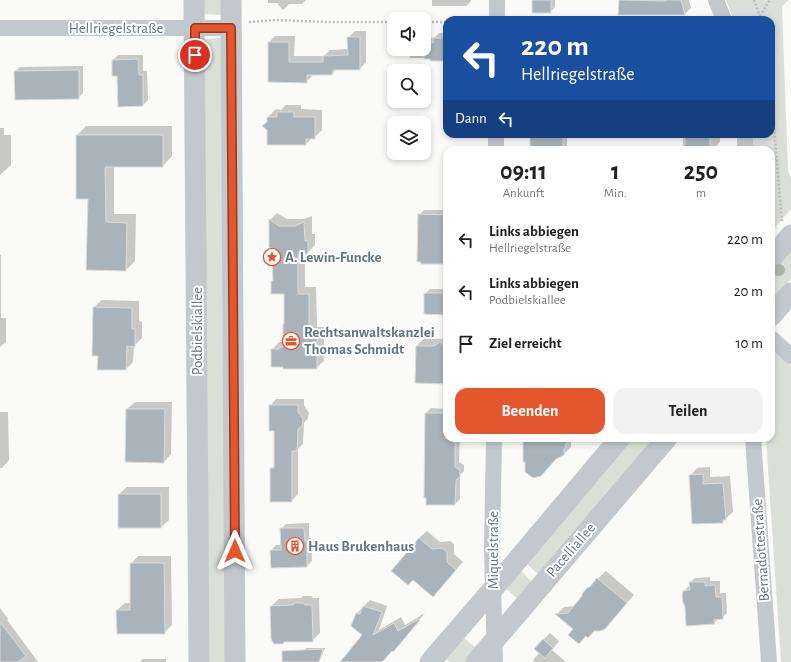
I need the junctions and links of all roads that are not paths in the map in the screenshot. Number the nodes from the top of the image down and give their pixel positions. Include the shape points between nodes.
1 (194, 0) edge
2 (231, 0) edge
3 (497, 0) edge
4 (716, 0) edge
5 (497, 16) edge
6 (722, 16) edge
7 (238, 25) junction
8 (0, 28) edge
9 (195, 28) junction
10 (787, 229) edge
11 (775, 252) edge
12 (791, 293) edge
13 (775, 311) edge
14 (775, 342) edge
15 (791, 356) edge
16 (494, 442) edge
17 (617, 442) edge
18 (664, 442) edge
19 (753, 442) edge
20 (493, 589) junction
21 (494, 640) junction
22 (199, 662) edge
23 (235, 662) edge
24 (430, 662) edge
25 (476, 662) edge
26 (495, 662) edge
27 (769, 662) edge

1 - 9 street, Podbielskiallee
2 - 7 street
3 - 5 street
4 - 6 street
7 - 9 street, Hellriegelstraße
7 - 23 street
8 - 9 street, Hellriegelstraße
9 - 22 street, Podbielskiallee
10 - 11 street
12 - 13 street
14 - 15 street
16 - 20 street, Miquelstraße
17 - 20 street
18 - 21 street, Pacelliallee
19 - 27 street, Bernadottestraße
20 - 21 street, Miquelstraße
20 - 24 street
21 - 25 street, Pacelliallee
21 - 26 street, Miquelstraße

